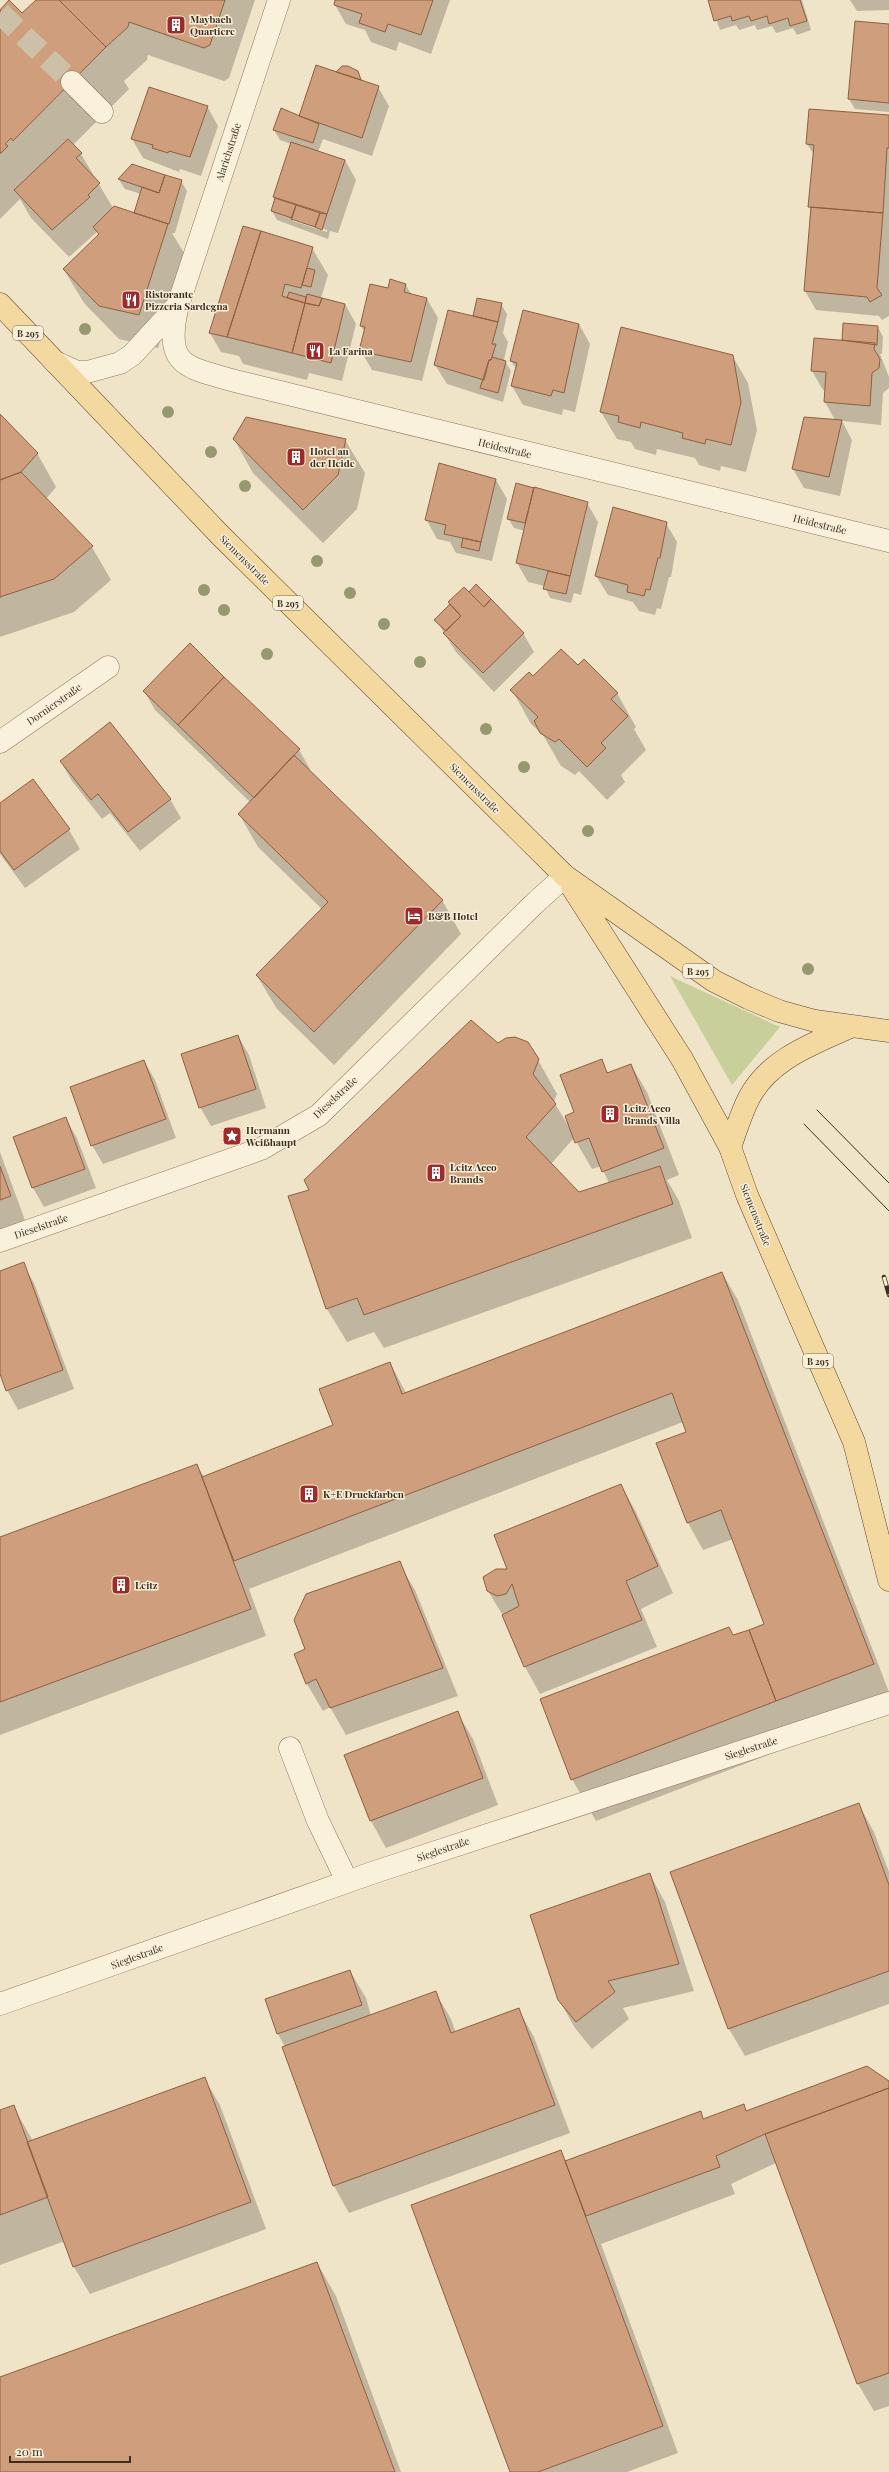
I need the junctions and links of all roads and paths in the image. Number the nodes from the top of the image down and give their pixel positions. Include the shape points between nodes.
1 (279, 0) edge
2 (72, 82) tunnel mouth
3 (102, 112) dead end
4 (0, 304) edge
5 (178, 305) junction
6 (56, 362) junction
7 (889, 541) edge
8 (108, 667) dead end
9 (0, 742) edge
10 (565, 876) junction
11 (850, 1027) junction
12 (889, 1031) edge
13 (730, 1147) junction
14 (0, 1240) edge
15 (889, 1580) edge
16 (889, 1703) edge
17 (290, 1748) dead end
18 (347, 1882) junction
19 (0, 2004) edge

1 - 5 street, Alarichstraße
2 - 3 street
4 - 6 main road, Siemensstraße / B 295
5 - 6 street via 132,355 120,363 88,372 77,372
5 - 7 street, Heidestraße via 172,330 176,355 190,368 238,382
6 - 10 main road, Siemensstraße / B 295 via 220,535
8 - 9 street, Dornierstraße
10 - 11 main road, Siemensstraße / B 295 via 714,981 779,1010 815,1021
10 - 13 main road, Siemensstraße / B 295 via 682,1059
10 - 14 street, Dieselstraße via 318,1115 261,1149
11 - 12 main road, B 295
11 - 13 main road via 799,1050 770,1070 749,1098
13 - 15 main road, Siemensstraße / B 295 via 747,1195 854,1442
16 - 18 street, Sieglestraße
17 - 18 street via 318,1821
18 - 19 street, Sieglestraße

